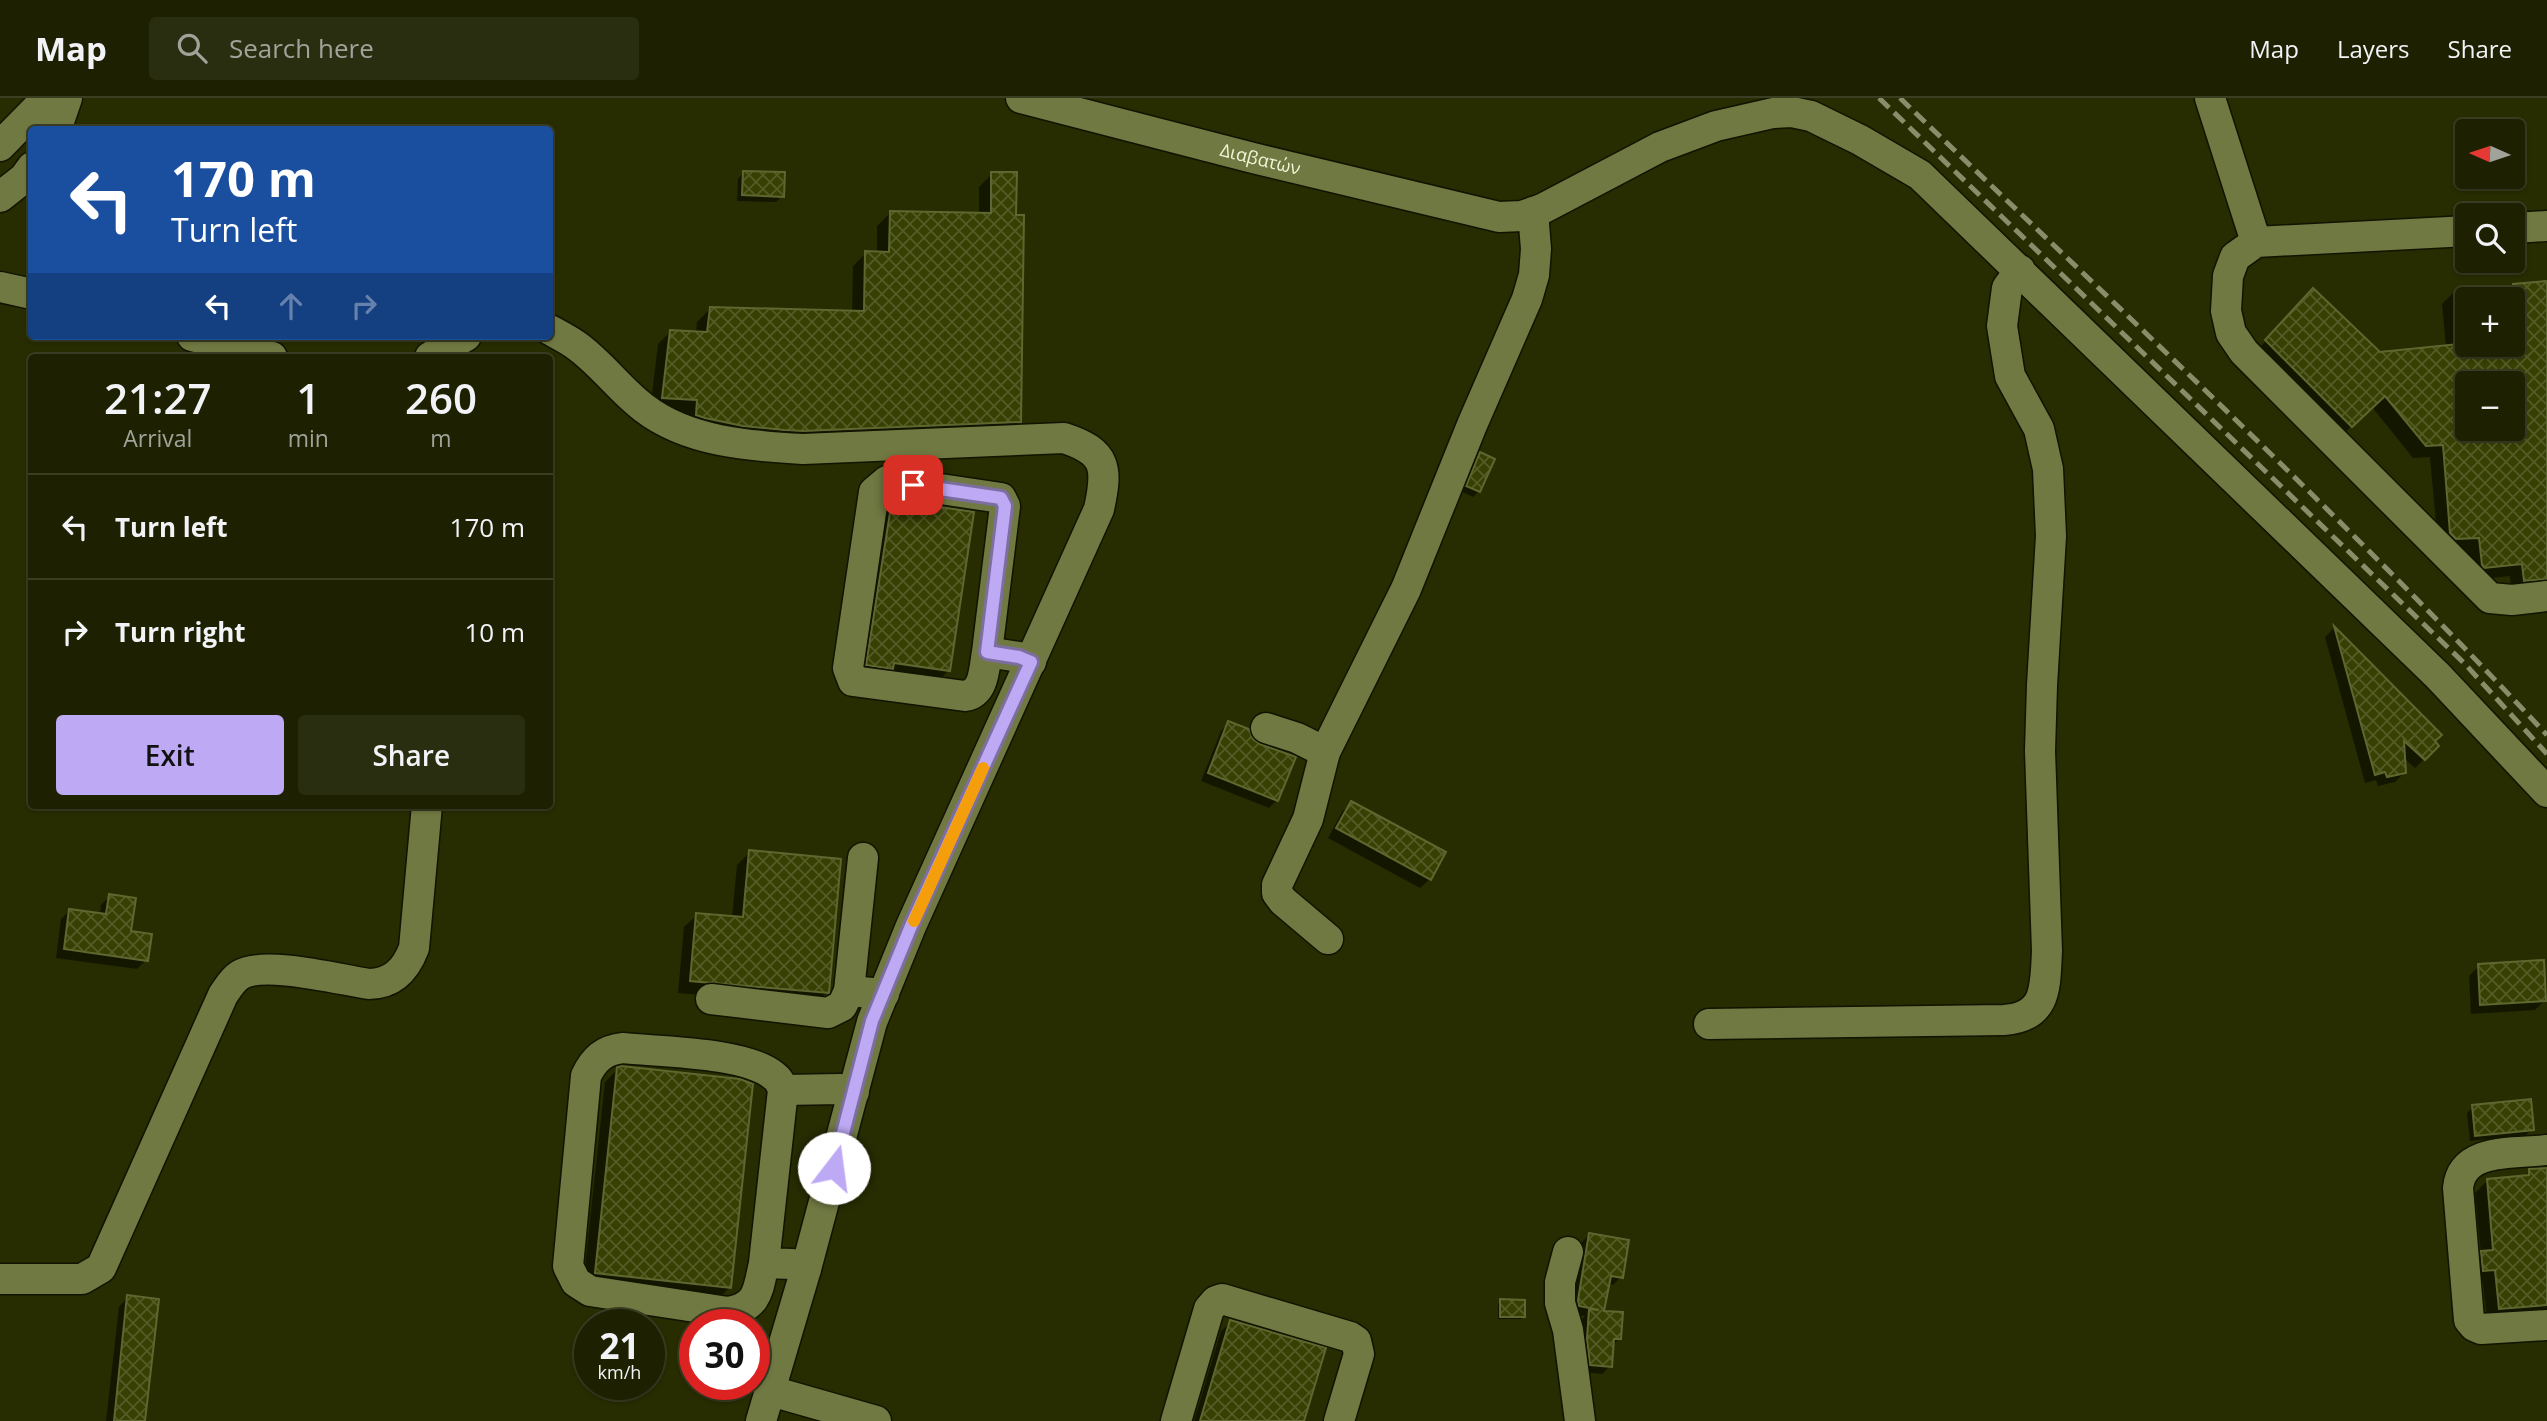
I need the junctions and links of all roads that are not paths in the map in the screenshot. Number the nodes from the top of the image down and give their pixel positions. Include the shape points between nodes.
1 (47, 98) edge
2 (67, 98) edge
3 (1021, 98) edge
4 (2210, 98) edge
5 (1805, 107) edge
6 (57, 126) edge
7 (0, 146) edge
8 (28, 172) edge
9 (0, 197) edge
10 (1533, 212) junction
11 (2547, 226) edge
12 (2525, 227) edge
13 (2455, 231) edge
14 (2256, 242) junction
15 (2020, 270) junction
16 (0, 286) edge
17 (28, 293) edge
18 (553, 332) edge
19 (207, 340) edge
20 (459, 340) edge
21 (261, 354) edge
22 (435, 354) edge
23 (2547, 596) edge
24 (987, 652) junction
25 (1031, 662) junction
26 (1266, 728) dead end
27 (1325, 752) junction
28 (2547, 792) edge
29 (427, 809) edge
30 (863, 858) dead end
31 (1328, 939) dead end
32 (849, 991) junction
33 (884, 994) junction
34 (710, 999) dead end
35 (1709, 1024) dead end
36 (783, 1090) junction
37 (854, 1092) junction
38 (2547, 1150) edge
39 (1568, 1252) dead end
40 (764, 1263) junction
41 (806, 1269) junction
42 (0, 1279) edge
43 (2547, 1325) edge
44 (771, 1391) junction
45 (761, 1421) edge
46 (876, 1421) edge
47 (1176, 1421) edge
48 (1339, 1421) edge
49 (1580, 1421) edge

1 - 7 street
2 - 6 street
3 - 10 street, Διαβατών via 1499,217
4 - 14 street
5 - 10 street via 1716,126 1660,147
5 - 15 street via 1920,175
8 - 9 street
10 - 27 street via 1536,249 1527,299 1406,589
11 - 12 street
13 - 14 street
14 - 23 street via 2235,257 2228,276 2226,312 2231,334 2244,352 2490,598
15 - 28 street via 2438,676
15 - 35 street via 2007,288 2002,327 2010,376 2039,429 2048,468 2051,536 2040,751 2048,951 2040,999 2032,1013 2012,1020
16 - 17 street
18 - 25 street via 577,346 645,409 680,429 727,441 803,449 1064,438 1085,445 1103,468 1099,509
19 - 21 street
20 - 22 street
24 - 24 street via 979,688 971,695 859,683 850,677 873,498 882,484 887,481 1001,498 1005,506
24 - 25 street
25 - 33 street
26 - 27 street
27 - 31 street via 1308,819 1282,870 1277,893
29 - 42 street via 414,948 400,973 369,984 277,969 243,973 223,995 101,1268 82,1279
30 - 32 street
32 - 33 street
32 - 34 street via 842,1006 828,1013
33 - 37 street via 872,1021
36 - 37 street
36 - 40 street
36 - 40 street via 774,1075 731,1058 623,1048 600,1056 586,1076 568,1266 576,1282 590,1291 728,1312 740,1310 754,1299
37 - 41 street
38 - 43 street via 2478,1157 2463,1171 2458,1188 2469,1320 2489,1329
39 - 49 street via 1560,1303 1569,1330
40 - 41 street
41 - 44 street
44 - 45 street
44 - 46 street
47 - 48 street via 1209,1309 1222,1298 1356,1340 1359,1354

